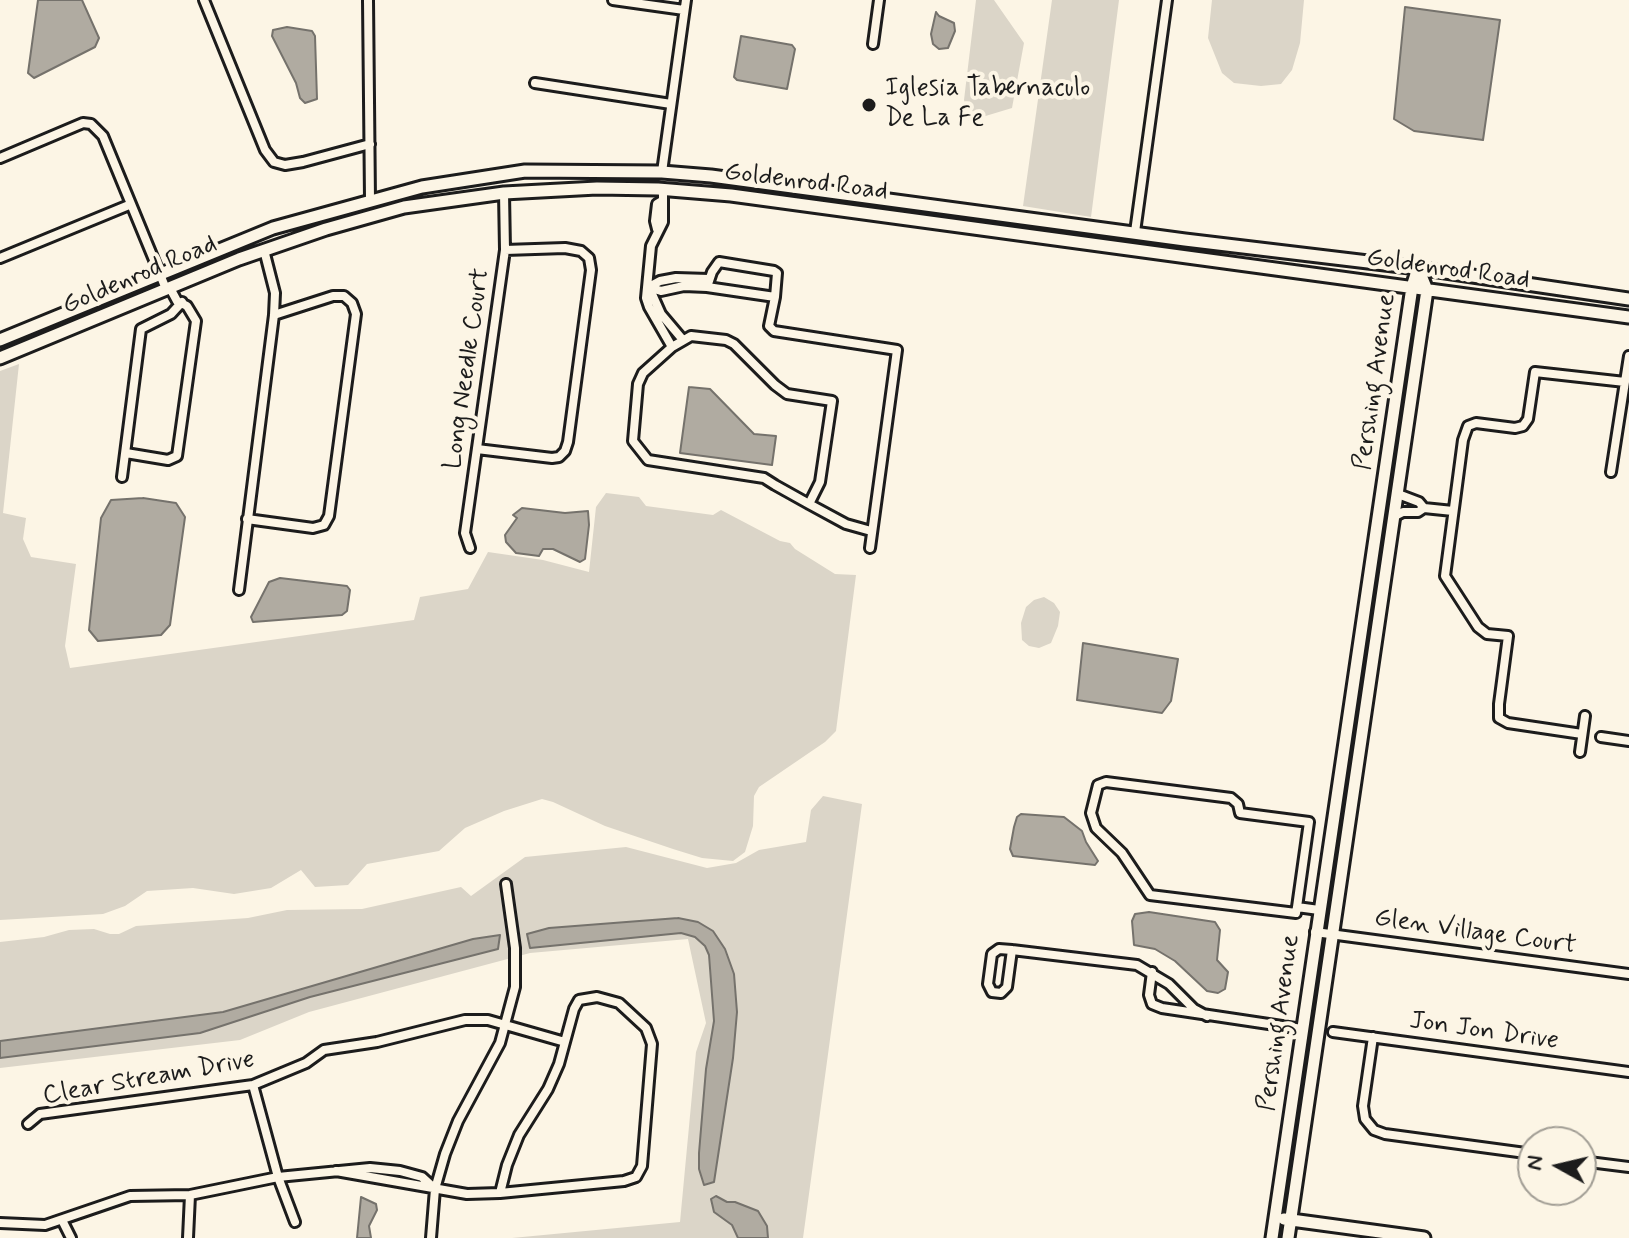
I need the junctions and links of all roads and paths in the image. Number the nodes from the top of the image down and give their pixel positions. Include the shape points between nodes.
1 (204, 0) edge
2 (368, 0) edge
3 (613, 0) edge
4 (686, 0) edge
5 (879, 0) edge
6 (1167, 0) edge
7 (684, 10) junction
8 (873, 44) dead end
9 (535, 83) dead end
10 (671, 104) junction
11 (370, 144) junction
12 (0, 158) edge
13 (662, 172) junction
14 (695, 174) junction
15 (633, 188) junction
16 (504, 193) junction
17 (662, 195) junction
18 (370, 199) junction
19 (903, 201) junction
20 (782, 202) junction
21 (129, 205) junction
22 (1015, 216) junction
23 (914, 219) junction
24 (999, 231) junction
25 (1135, 232) junction
26 (264, 250) junction
27 (505, 250) junction
28 (1156, 252) junction
29 (1285, 252) junction
30 (0, 258) edge
31 (1418, 268) junction
32 (160, 274) junction
33 (708, 283) junction
34 (171, 287) junction
35 (649, 287) junction
36 (1412, 287) junction
37 (1427, 290) junction
38 (775, 297) junction
39 (1629, 299) edge
40 (182, 302) junction
41 (274, 315) junction
42 (1629, 317) edge
43 (0, 340) edge
44 (683, 340) junction
45 (672, 347) junction
46 (1629, 356) edge
47 (0, 358) edge
48 (1625, 382) junction
49 (477, 449) junction
50 (126, 453) junction
51 (1611, 472) dead end
52 (122, 477) dead end
53 (1398, 494) junction
54 (809, 504) junction
55 (1424, 508) junction
56 (1453, 511) junction
57 (1395, 516) junction
58 (247, 519) junction
59 (871, 531) junction
60 (470, 548) dead end
61 (870, 548) dead end
62 (239, 590) dead end
63 (1585, 716) dead end
64 (1582, 734) junction
65 (1601, 737) dead end
66 (1629, 741) edge
67 (1580, 752) dead end
68 (506, 884) dead end
69 (1297, 907) junction
70 (1319, 910) junction
71 (1315, 932) junction
72 (1331, 934) junction
73 (1012, 950) junction
74 (1152, 972) junction
75 (1629, 974) edge
76 (1207, 1016) junction
77 (507, 1026) junction
78 (1302, 1029) junction
79 (1333, 1032) dead end
80 (1373, 1037) junction
81 (565, 1042) junction
82 (1629, 1072) edge
83 (253, 1085) junction
84 (28, 1124) dead end
85 (1517, 1152) edge
86 (1597, 1163) edge
87 (1629, 1167) edge
88 (278, 1177) junction
89 (435, 1189) junction
90 (500, 1193) junction
91 (190, 1195) junction
92 (1275, 1218) junction
93 (62, 1220) junction
94 (1290, 1220) junction
95 (295, 1222) dead end
96 (0, 1223) edge
97 (71, 1238) edge
98 (188, 1238) edge
99 (431, 1238) edge
100 (1272, 1238) edge
101 (1288, 1238) edge
102 (1424, 1238) edge

1 - 11 street via 274,162 303,162
2 - 11 street
3 - 7 street
4 - 7 street
5 - 8 street
6 - 25 street
7 - 10 street
9 - 10 street
10 - 13 street
11 - 18 street
12 - 21 street via 91,124 103,136
13 - 14 main road, Goldenrod Road
13 - 15 main road
13 - 18 main road, Goldenrod Road via 525,171
14 - 17 main road
14 - 19 main road, Goldenrod Road
15 - 16 main road, Goldenrod Road
15 - 17 main road, Goldenrod Road
16 - 26 main road, Goldenrod Road via 404,207
16 - 27 street, Long Needle Court
17 - 20 main road, Goldenrod Road
17 - 35 street via 663,222 649,259
18 - 32 main road, Goldenrod Road via 273,228
19 - 20 main road via 892,211 803,199
19 - 22 main road, Goldenrod Road
20 - 23 main road, Goldenrod Road
21 - 30 street
21 - 32 street
22 - 23 main road via 1000,222 923,211
22 - 25 main road, Goldenrod Road
23 - 24 main road, Goldenrod Road
24 - 25 main road via 1015,227 1118,242
24 - 28 main road, Goldenrod Road
25 - 29 main road, Goldenrod Road
26 - 34 main road, Goldenrod Road
26 - 41 street via 275,293
27 - 49 street, Long Needle Court
27 - 49 street via 581,251 591,270 565,451 552,458
28 - 29 main road via 1168,244 1262,257
28 - 36 main road, Goldenrod Road
29 - 31 main road, Goldenrod Road
31 - 36 main road, Pershing Avenue
31 - 37 main road, Pershing Avenue
31 - 39 main road, Goldenrod Road
32 - 34 street
32 - 43 main road, Goldenrod Road
33 - 35 street via 660,281
33 - 38 street
33 - 38 street via 719,262 777,273
34 - 40 street
34 - 47 main road, Goldenrod Road
35 - 44 street via 661,314
35 - 45 street via 649,307
36 - 37 main road, Goldenrod Road
36 - 70 main road, Pershing Avenue
37 - 42 main road, Goldenrod Road
37 - 53 main road, Pershing Avenue
38 - 59 street via 769,326 774,331 897,350
40 - 50 street via 141,329
40 - 50 street via 196,321 177,456 168,460
41 - 58 street
41 - 58 street via 333,296 344,296 356,314 329,516 324,525 313,528
44 - 45 street
44 - 54 street via 726,340 787,394 832,401 820,482
45 - 54 street via 638,384 633,441 637,449 648,460 764,478
46 - 48 street
48 - 51 street
48 - 56 street via 1535,372 1523,426 1476,423 1465,430
49 - 60 street, Long Needle Court via 465,533
50 - 52 street
53 - 55 street
53 - 57 main road, Pershing Avenue
54 - 59 street
55 - 56 street
55 - 57 street
56 - 64 street via 1445,576 1478,627 1487,634 1508,636 1499,718
57 - 72 main road, Pershing Avenue
58 - 62 street
59 - 61 street
63 - 64 street
64 - 67 street
65 - 66 street
68 - 77 street via 515,948
69 - 69 street via 1309,822 1240,813 1231,798 1098,785 1091,813 1096,828 1122,853 1150,895 1296,913
69 - 70 street
70 - 71 main road, Pershing Avenue
71 - 72 street, Glen Village Court
71 - 78 main road, Pershing Avenue
72 - 75 street, Glen Village Court
72 - 94 main road, Pershing Avenue
73 - 73 street via 992,954 992,992 1007,987
73 - 74 street via 1137,965
74 - 76 street
74 - 76 street via 1152,1004
76 - 78 street
77 - 81 street, Clear Stream Drive
77 - 83 street, Clear Stream Drive via 465,1020 339,1046
77 - 89 street via 458,1121
78 - 92 main road, Pershing Avenue
79 - 80 street, Jon Jon Drive
80 - 82 street, Jon Jon Drive
80 - 85 street via 1363,1106 1374,1130
81 - 90 street via 548,1089 519,1135
81 - 90 street via 579,1000 597,997 619,1003 646,1028 652,1044 642,1166 636,1177 624,1181
83 - 84 street, Clear Stream Drive via 40,1114
83 - 88 street
86 - 87 street
88 - 89 street via 370,1168 422,1177
88 - 91 street
88 - 95 street
89 - 90 street
89 - 99 street
91 - 93 street via 130,1196
91 - 98 street
92 - 94 main road
92 - 100 main road, Pershing Avenue
93 - 96 street via 45,1225
93 - 97 street
94 - 101 main road, Pershing Avenue
94 - 102 main road

